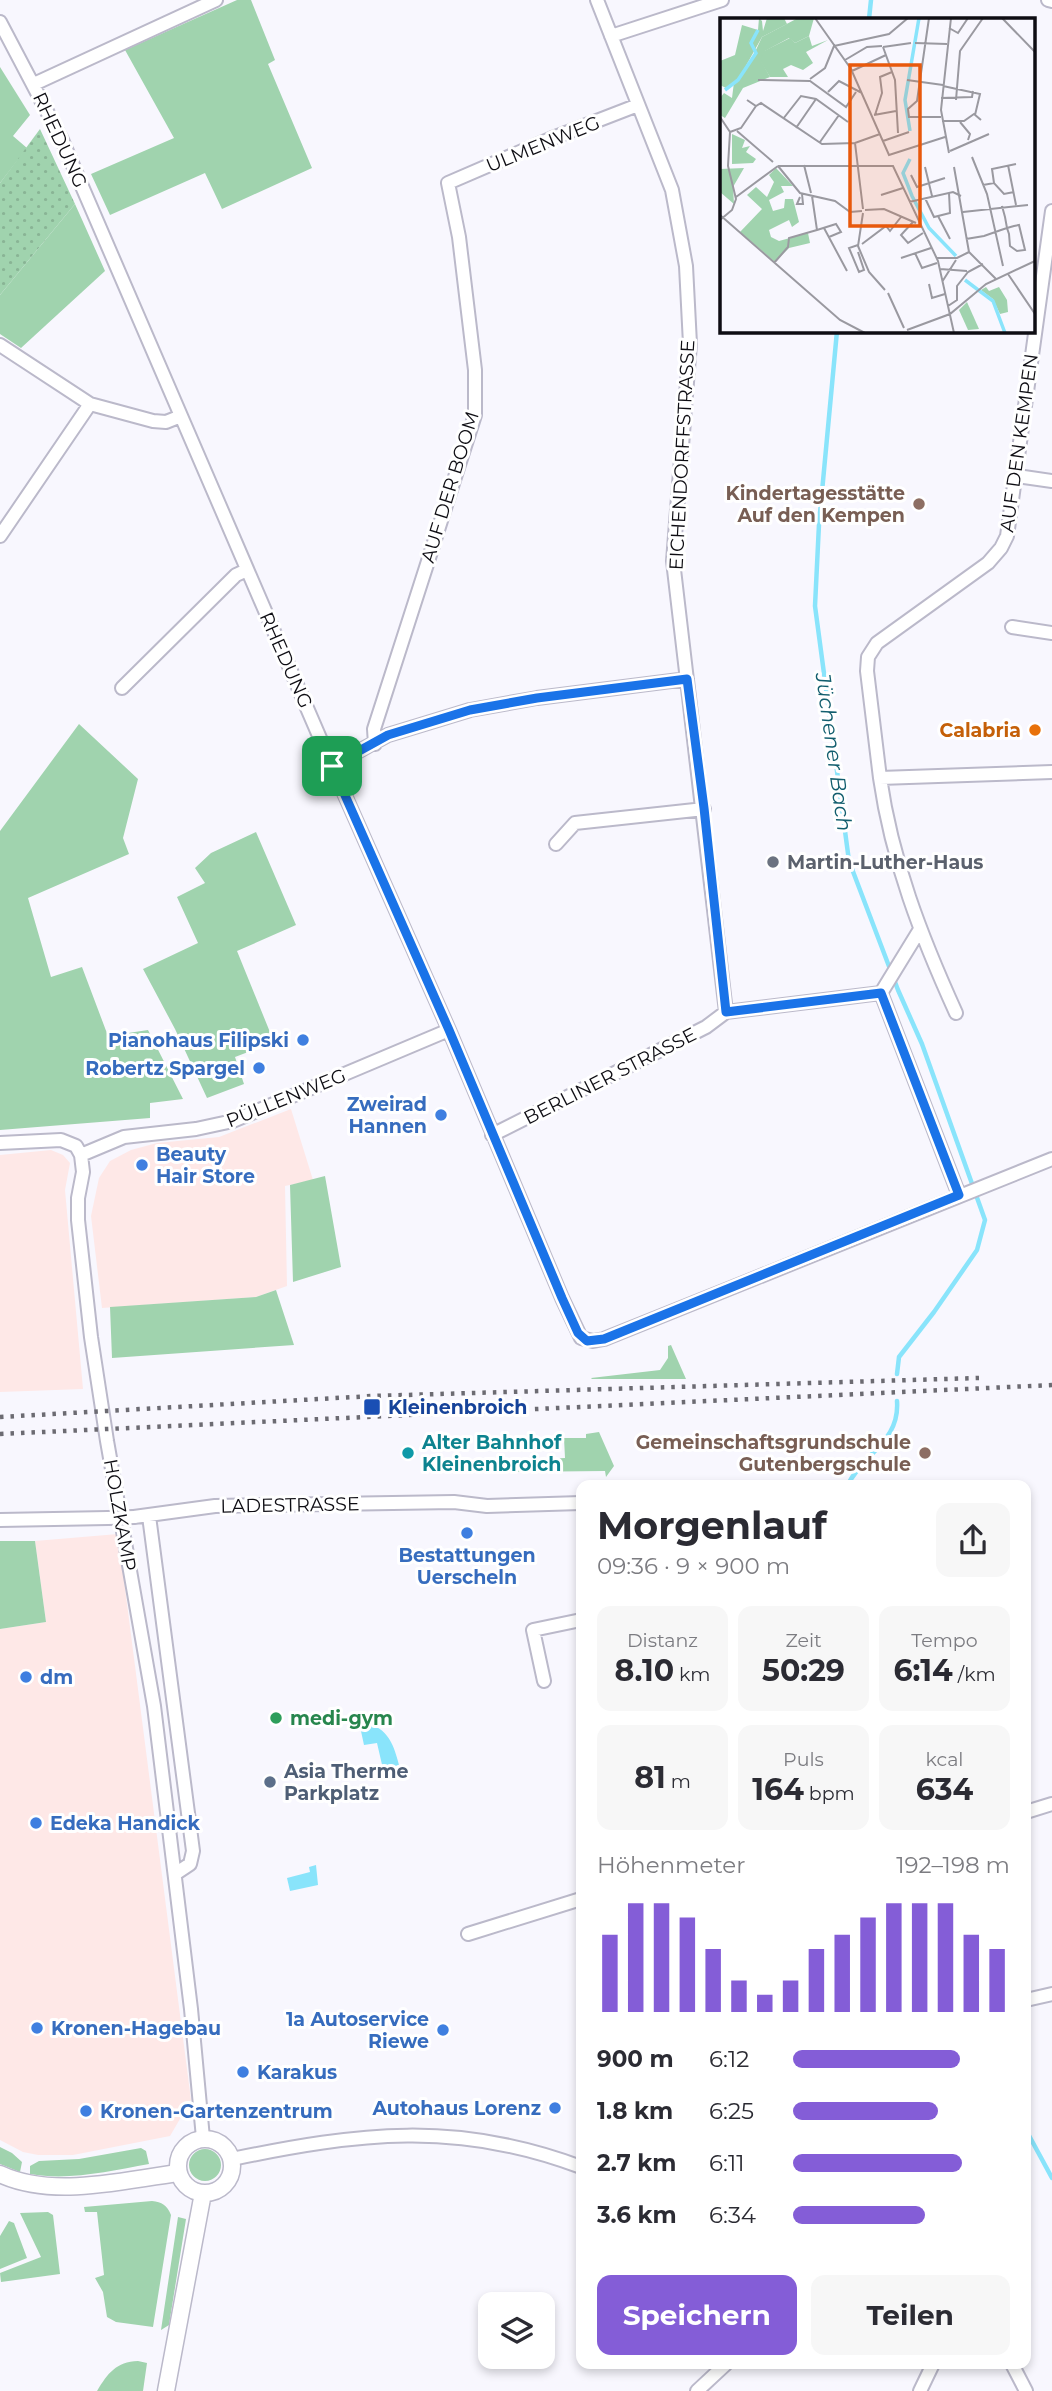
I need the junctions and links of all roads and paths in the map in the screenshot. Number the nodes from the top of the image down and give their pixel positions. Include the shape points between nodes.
1 (216, 0) edge
2 (597, 0) edge
3 (722, 0) edge
4 (0, 22) edge
5 (611, 36) junction
6 (34, 84) junction
7 (638, 105) junction
8 (448, 183) joint
9 (1052, 211) edge
10 (1049, 252) edge
11 (0, 345) edge
12 (90, 404) junction
13 (181, 416) junction
14 (1017, 476) junction
15 (1052, 481) edge
16 (0, 536) edge
17 (247, 570) junction
18 (1013, 627) dead end
19 (1052, 633) edge
20 (687, 679) junction
21 (122, 688) dead end
22 (375, 744) junction
23 (332, 766) junction
24 (1052, 772) edge
25 (880, 778) junction
26 (704, 808) junction
27 (556, 844) dead end
28 (919, 931) junction
29 (883, 990) junction
30 (726, 1012) junction
31 (956, 1013) dead end
32 (449, 1030) junction
33 (492, 1135) junction
34 (0, 1143) edge
35 (81, 1155) junction
36 (1052, 1159) edge
37 (963, 1193) junction
38 (576, 1503) edge
39 (149, 1516) junction
40 (0, 1520) edge
41 (576, 1620) edge
42 (544, 1681) dead end
43 (1052, 1804) edge
44 (1031, 1810) edge
45 (176, 1874) junction
46 (576, 1901) edge
47 (468, 1934) dead end
48 (1052, 1994) edge
49 (1031, 1999) edge
50 (203, 2138) junction
51 (232, 2159) junction
52 (576, 2166) edge
53 (178, 2173) junction
54 (0, 2174) edge
55 (203, 2193) junction
56 (721, 2369) edge
57 (931, 2369) edge
58 (1015, 2369) edge
59 (166, 2391) edge
60 (697, 2391) edge
61 (920, 2391) edge
62 (1026, 2391) edge

1 - 6 street
2 - 5 street, EICHENDORFFSTRASSE
3 - 5 street
4 - 6 street, RHEDUNG
5 - 7 street, EICHENDORFFSTRASSE
6 - 13 street, RHEDUNG
7 - 8 street, ULMENWEG
7 - 20 street, EICHENDORFFSTRASSE via 672,190 687,266 690,353 673,561
8 - 22 street, AUF DER BOOM via 460,237 475,370 475,415 374,729
9 - 10 street, AUF DEN KEMPEN
10 - 14 street, AUF DEN KEMPEN
11 - 12 street
12 - 13 street via 153,421
12 - 16 street
13 - 17 street, RHEDUNG
14 - 15 street
14 - 25 street, AUF DEN KEMPEN via 1009,529 997,554 882,638 870,652 867,671
17 - 21 street via 236,575
17 - 23 street, RHEDUNG
18 - 19 street
20 - 22 street via 470,710 388,735
20 - 26 street, EICHENDORFFSTRASSE
22 - 23 street
23 - 32 street, RHEDUNG
24 - 25 street
25 - 28 street, AUF DEN KEMPEN via 891,836
26 - 27 street via 575,823
26 - 30 street, EICHENDORFFSTRASSE
28 - 29 street
28 - 31 street, AUF DEN KEMPEN
29 - 30 street
29 - 37 street
30 - 33 street, BERLINER STRASSE via 706,1027
32 - 33 street, RHEDUNG
32 - 35 street, PÜLLENWEG via 233,1121 124,1137
33 - 37 street, RHEDUNG via 575,1328 587,1341 604,1339
34 - 35 street via 61,1140 76,1146
35 - 45 street, HOLZKAMP via 78,1220 91,1337 151,1687
36 - 37 street
38 - 39 street, LADESTRASSE via 215,1507
39 - 40 street, LADESTRASSE, bridge
39 - 45 street, HOLZKAMP via 193,1851 190,1864
41 - 42 street via 533,1630
43 - 44 street
45 - 50 street, HOLZKAMP
46 - 47 street
48 - 49 street
50 - 51 street via 224,2146
50 - 53 street via 183,2150
51 - 52 street via 359,2137 421,2134 497,2143
51 - 55 street via 226,2184
53 - 54 street via 64,2186 32,2184
53 - 55 street via 187,2186
55 - 59 street
56 - 60 street
57 - 61 street
58 - 62 street

